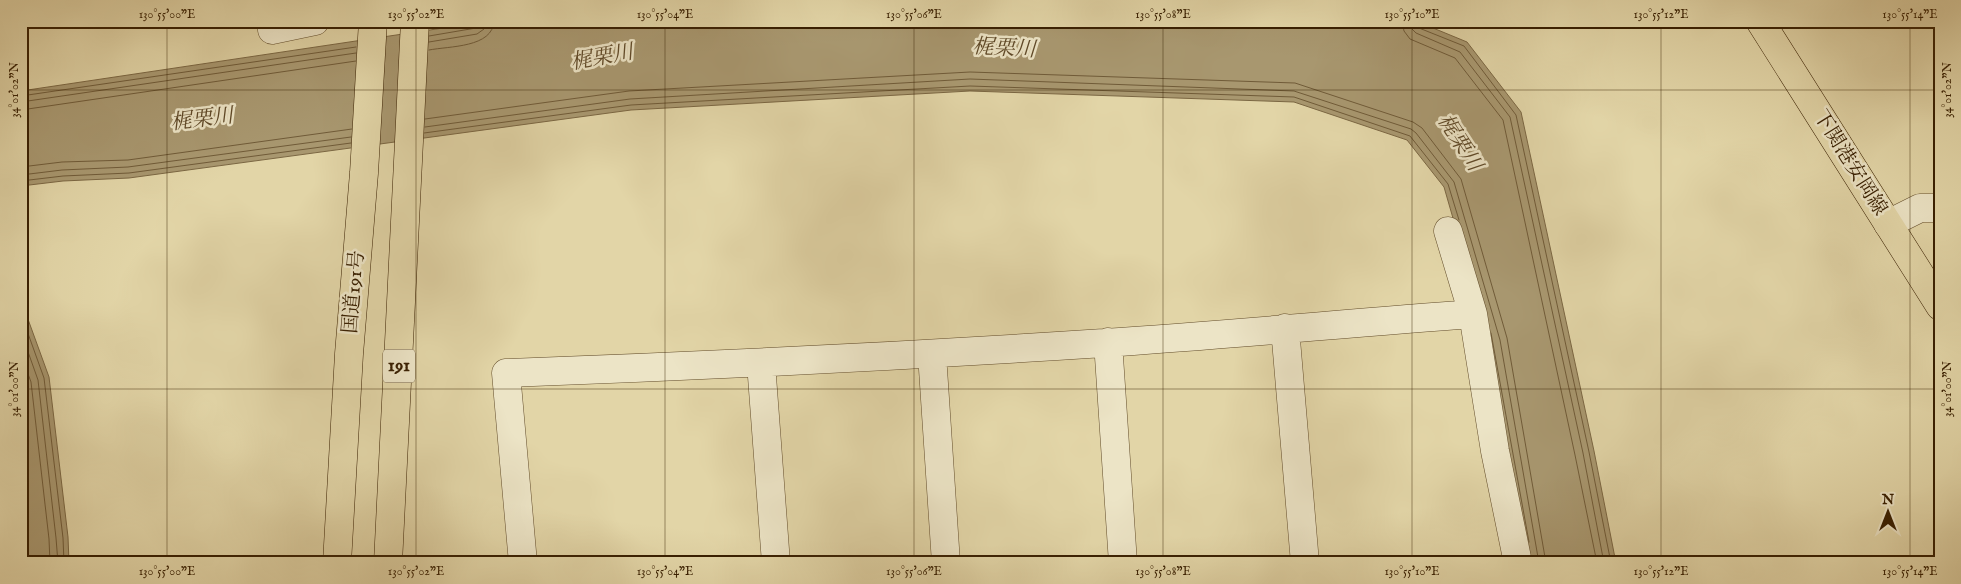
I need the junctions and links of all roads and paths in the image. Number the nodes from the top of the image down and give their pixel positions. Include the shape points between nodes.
1 (271, 21) edge
2 (316, 21) edge
3 (373, 21) edge
4 (415, 21) edge
5 (1760, 21) edge
6 (1940, 208) edge
7 (1888, 224) junction
8 (1448, 231) dead end
9 (1940, 306) edge
10 (1473, 314) junction
11 (1285, 328) junction
12 (1108, 342) junction
13 (932, 354) junction
14 (761, 364) junction
15 (338, 563) edge
16 (388, 563) edge
17 (523, 563) edge
18 (776, 563) edge
19 (946, 563) edge
20 (1123, 563) edge
21 (1305, 563) edge
22 (1518, 563) edge

1 - 2 street via 272,30
3 - 15 main road, 国道191号
4 - 16 main road, 191
5 - 7 main road, 下関港安岡線
6 - 7 street via 1920,208
7 - 9 main road, 下関港安岡線
8 - 10 street
10 - 11 street
10 - 22 street via 1495,451
11 - 12 street
11 - 21 street
12 - 13 street
12 - 20 street
13 - 14 street
13 - 19 street
14 - 17 street via 506,373
14 - 18 street

